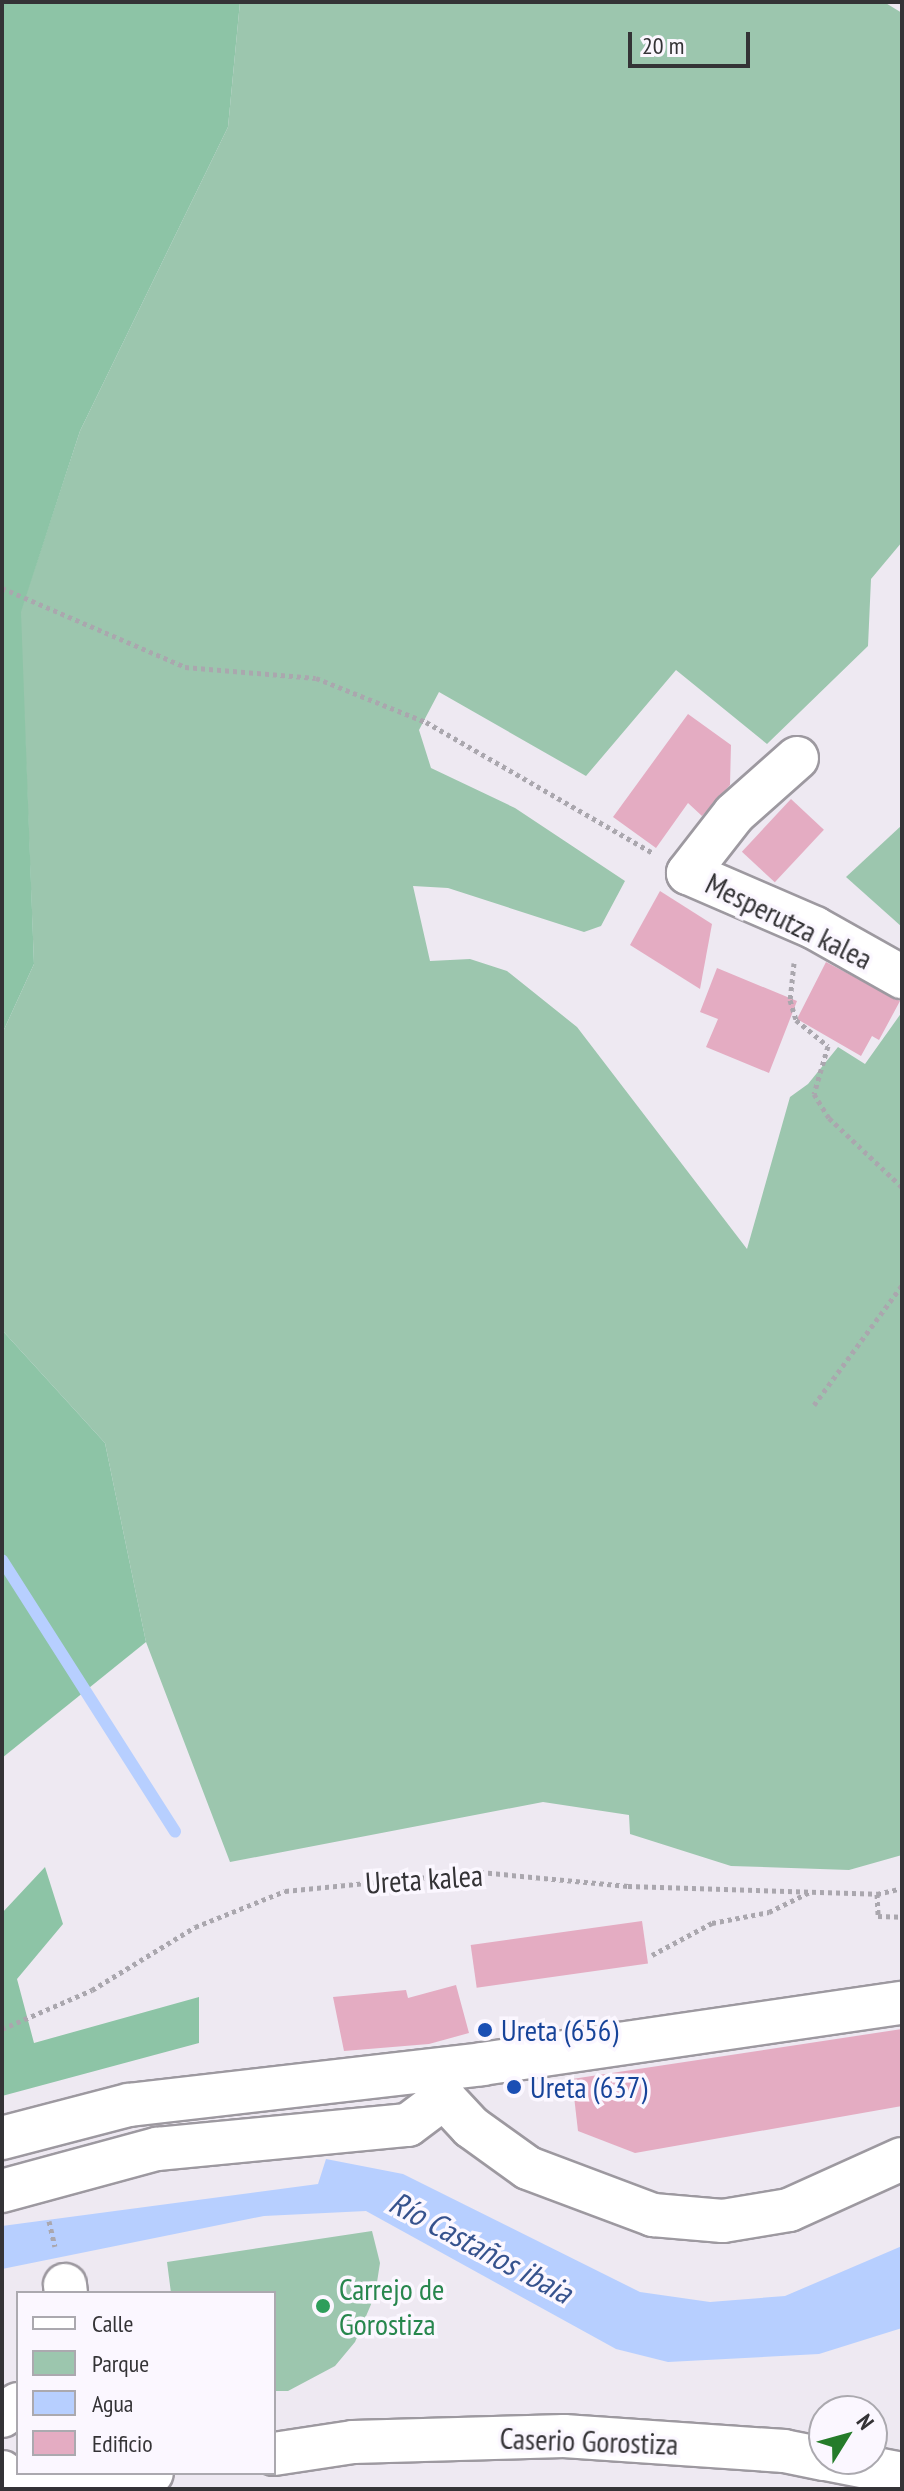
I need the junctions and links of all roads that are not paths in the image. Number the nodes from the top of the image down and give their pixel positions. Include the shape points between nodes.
1 (797, 758) dead end
2 (902, 977) edge
3 (902, 2003) edge
4 (440, 2084) junction
5 (2, 2138) edge
6 (902, 2159) edge
7 (2, 2191) edge
8 (276, 2454) edge
9 (808, 2456) edge
10 (2, 2472) edge
11 (117, 2475) edge
12 (65, 2478) edge

1 - 2 street, Mesperutza kalea via 734,814 688,873 815,928
3 - 4 street
4 - 5 street via 129,2105
4 - 6 street via 471,2127 528,2168 653,2215 723,2221 789,2210
4 - 7 street via 408,2125 157,2149
8 - 9 street, Caserio Gorostiza via 353,2442 564,2436
10 - 12 street via 24,2488
11 - 12 street

